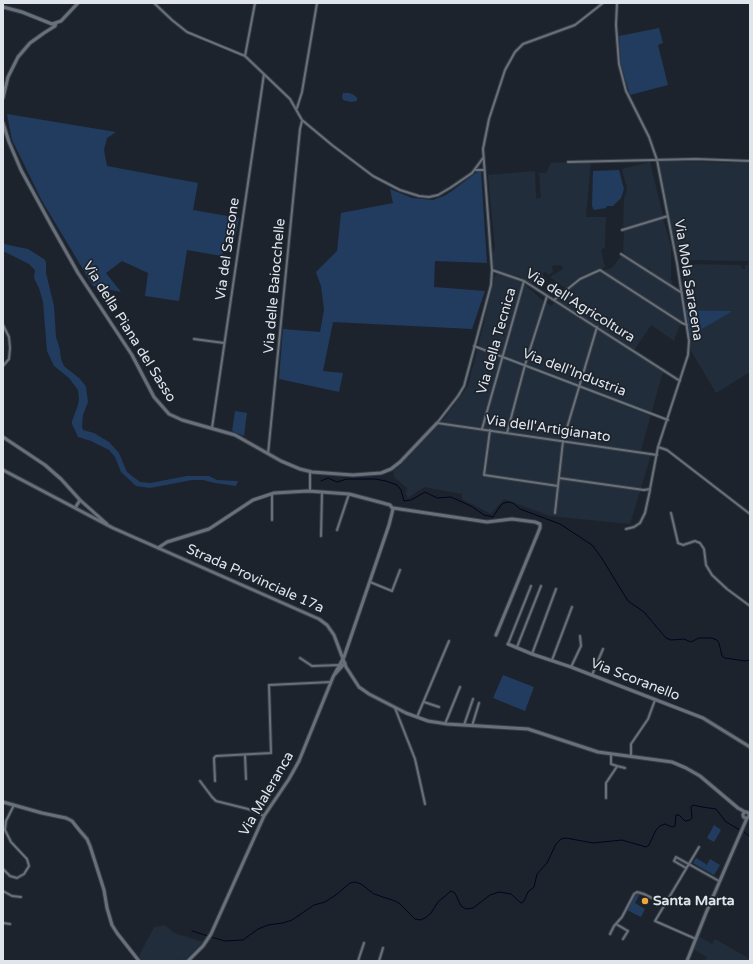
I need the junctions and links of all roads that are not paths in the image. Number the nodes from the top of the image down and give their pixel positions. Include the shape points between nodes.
1 (78, 3) edge
2 (154, 3) edge
3 (255, 3) edge
4 (317, 3) edge
5 (603, 3) edge
6 (617, 3) edge
7 (3, 7) edge
8 (56, 23) junction
9 (245, 56) junction
10 (264, 74) junction
11 (3, 98) edge
12 (296, 108) junction
13 (302, 120) junction
14 (3, 123) edge
15 (483, 157) junction
16 (657, 160) junction
17 (750, 161) edge
18 (568, 162) dead end
19 (474, 170) junction
20 (484, 170) junction
21 (668, 216) junction
22 (622, 230) dead end
23 (621, 254) dead end
24 (492, 270) junction
25 (524, 281) junction
26 (682, 293) junction
27 (547, 296) junction
28 (554, 300) junction
29 (687, 325) junction
30 (3, 326) edge
31 (597, 327) junction
32 (194, 339) dead end
33 (224, 343) junction
34 (474, 346) junction
35 (502, 357) junction
36 (526, 365) junction
37 (3, 366) edge
38 (680, 381) junction
39 (579, 386) junction
40 (668, 420) junction
41 (437, 423) junction
42 (212, 428) junction
43 (482, 429) junction
44 (490, 430) junction
45 (507, 433) junction
46 (3, 437) edge
47 (563, 441) junction
48 (658, 447) junction
49 (268, 454) junction
50 (657, 455) junction
51 (3, 470) edge
52 (310, 472) junction
53 (559, 478) junction
54 (558, 486) junction
55 (650, 489) junction
56 (310, 491) junction
57 (322, 492) junction
58 (272, 493) junction
59 (349, 494) junction
60 (80, 500) junction
61 (75, 508) junction
62 (393, 508) junction
63 (555, 513) dead end
64 (671, 513) dead end
65 (750, 514) edge
66 (272, 520) dead end
67 (110, 526) junction
68 (626, 529) dead end
69 (337, 530) dead end
70 (322, 536) dead end
71 (158, 548) junction
72 (400, 570) dead end
73 (370, 582) junction
74 (531, 586) dead end
75 (541, 586) dead end
76 (556, 589) dead end
77 (750, 606) edge
78 (572, 607) dead end
79 (496, 635) dead end
80 (580, 636) dead end
81 (449, 641) dead end
82 (508, 644) joint
83 (517, 648) junction
84 (603, 649) dead end
85 (532, 654) junction
86 (300, 658) dead end
87 (343, 659) junction
88 (552, 660) junction
89 (345, 663) junction
90 (340, 665) junction
91 (571, 667) junction
92 (334, 675) junction
93 (592, 675) junction
94 (331, 682) junction
95 (460, 687) dead end
96 (474, 699) dead end
97 (655, 700) junction
98 (424, 702) junction
99 (479, 703) dead end
100 (395, 708) junction
101 (439, 708) dead end
102 (417, 718) junction
103 (445, 724) junction
104 (464, 725) junction
105 (472, 726) junction
106 (750, 747) edge
107 (611, 754) junction
108 (245, 755) junction
109 (631, 756) junction
110 (616, 766) junction
111 (625, 768) dead end
112 (246, 779) dead end
113 (200, 781) dead end
114 (215, 781) dead end
115 (606, 798) dead end
116 (3, 802) edge
117 (425, 804) dead end
118 (14, 805) junction
119 (747, 815) edge
120 (264, 816) junction
121 (699, 847) dead end
122 (689, 864) junction
123 (686, 868) junction
124 (3, 869) edge
125 (719, 881) junction
126 (3, 890) edge
127 (21, 897) dead end
128 (664, 904) junction
129 (3, 923) edge
130 (10, 924) dead end
131 (616, 924) junction
132 (610, 934) dead end
133 (623, 939) dead end
134 (696, 939) junction
135 (364, 943) dead end
136 (383, 948) dead end
137 (139, 961) edge
138 (188, 961) edge
139 (358, 961) edge
140 (380, 961) edge
141 (687, 961) edge

1 - 8 street
2 - 9 street via 187,32
3 - 9 street
4 - 12 street via 302,92
5 - 15 street via 578,24 527,42 515,52 506,66 492,106
6 - 16 street, Via Mola Saracena via 617,43 623,80
7 - 8 street via 48,23
8 - 11 street via 30,43 18,57 8,77
9 - 10 street
10 - 12 street
10 - 33 street, Via del Sassone
12 - 13 street
13 - 19 street via 376,178 411,195 438,195
13 - 49 street, Via delle Baiocchelle
14 - 42 street, Via della Piana del Sasso via 21,170 36,199 78,273 132,355 156,400 173,416
15 - 19 street
15 - 20 street
16 - 17 street
16 - 18 street
16 - 21 street, Via Mola Saracena
19 - 20 street
20 - 24 street
21 - 22 street
21 - 26 street, Via Mola Saracena
23 - 26 street
24 - 25 street, Via dell'Agricoltura
24 - 34 street via 491,286
25 - 27 street, Via dell'Agricoltura
25 - 35 street, Via della Tecnica
26 - 29 street, Via Mola Saracena
27 - 28 street, Via dell'Agricoltura
27 - 36 street
28 - 29 street via 580,279 600,270
28 - 31 street, Via dell'Agricoltura
29 - 38 street, Via Mola Saracena via 688,355
30 - 37 street via 9,337 10,351 8,361
31 - 38 street, Via dell'Agricoltura
31 - 39 street
32 - 33 street
33 - 42 street, Via del Sassone
34 - 35 street, Via dell'Industria
34 - 41 street via 463,388
35 - 36 street, Via dell'Industria
35 - 43 street, Via della Tecnica
36 - 39 street, Via dell'Industria
36 - 45 street
38 - 40 street, Via Mola Saracena
39 - 40 street, Via dell'Industria
39 - 47 street
40 - 48 street, Via Mola Saracena
41 - 43 street, Via dell'Artigianato
41 - 52 street, Via della Piana del Sasso via 399,463 386,472 355,475
42 - 49 street, Via della Piana del Sasso via 235,435
43 - 44 street, Via dell'Artigianato
44 - 45 street, Via dell'Artigianato
44 - 54 street via 484,475
45 - 47 street, Via dell'Artigianato
46 - 60 street via 52,470
47 - 50 street, Via dell'Artigianato
47 - 53 street
48 - 50 street, Via Mola Saracena
48 - 65 street via 667,450
49 - 52 street, Via della Piana del Sasso
50 - 55 street, Via Mola Saracena
51 - 61 street, Strada Provinciale 17a
52 - 56 street
53 - 54 street
53 - 55 street
54 - 63 street
55 - 68 street, Via Mola Saracena via 640,523 634,528
56 - 57 street
56 - 58 street
57 - 59 street
57 - 70 street
58 - 66 street
58 - 71 street via 253,500 210,528 168,542
59 - 62 street via 380,501
59 - 69 street
60 - 61 street
60 - 67 street
61 - 67 street, Strada Provinciale 17a
62 - 73 street
62 - 79 street via 487,522 512,519 540,524
64 - 77 street via 679,544 685,545 695,541 700,543 704,549 706,565 712,575
67 - 71 street, Strada Provinciale 17a
71 - 87 street, Strada Provinciale 17a via 315,616 332,632
72 - 73 street via 392,591
73 - 87 street
74 - 82 street
75 - 83 street
76 - 85 street
78 - 88 street
80 - 91 street via 580,646
81 - 98 street
82 - 83 street, Via Scoranello
83 - 85 street, Via Scoranello
84 - 93 street
85 - 88 street, Via Scoranello
86 - 90 street via 312,666
87 - 89 street, Strada Provinciale 17a
87 - 90 street
88 - 91 street, Via Scoranello
89 - 92 street
89 - 100 street, Strada Provinciale 17a via 351,677 361,689
90 - 92 street
91 - 93 street, Via Scoranello
92 - 94 street, Via Maleranca
93 - 97 street, Via Scoranello
94 - 108 street via 268,686 271,753
94 - 120 street, Via Maleranca via 297,766
95 - 103 street
96 - 104 street
97 - 106 street, Via Scoranello via 703,718
97 - 109 street via 648,718 631,745
98 - 101 street
98 - 102 street
99 - 105 street
100 - 102 street, Strada Provinciale 17a
100 - 117 street via 415,759
102 - 103 street, Strada Provinciale 17a
103 - 104 street, Strada Provinciale 17a
104 - 105 street, Strada Provinciale 17a
105 - 107 street, Strada Provinciale 17a via 531,729
107 - 109 street, Strada Provinciale 17a
107 - 110 street via 611,764
108 - 112 street
108 - 114 street via 215,757
109 - 119 street, Strada Provinciale 17a via 664,760 686,768 706,780
110 - 111 street
110 - 115 street via 616,770 606,783
113 - 120 street via 216,801
116 - 118 street
118 - 124 street via 4,830 27,859 29,866 18,878 10,876
118 - 137 street via 72,821 86,838 113,926
119 - 125 street
120 - 138 street, Via Maleranca via 211,934
121 - 122 street
122 - 123 street
122 - 123 street via 676,857 674,861
122 - 125 street
123 - 128 street
125 - 134 street
126 - 127 street
128 - 131 street via 637,892
128 - 134 street via 655,921
129 - 130 street
131 - 132 street
131 - 133 street via 628,931
134 - 141 street
135 - 139 street
136 - 140 street

